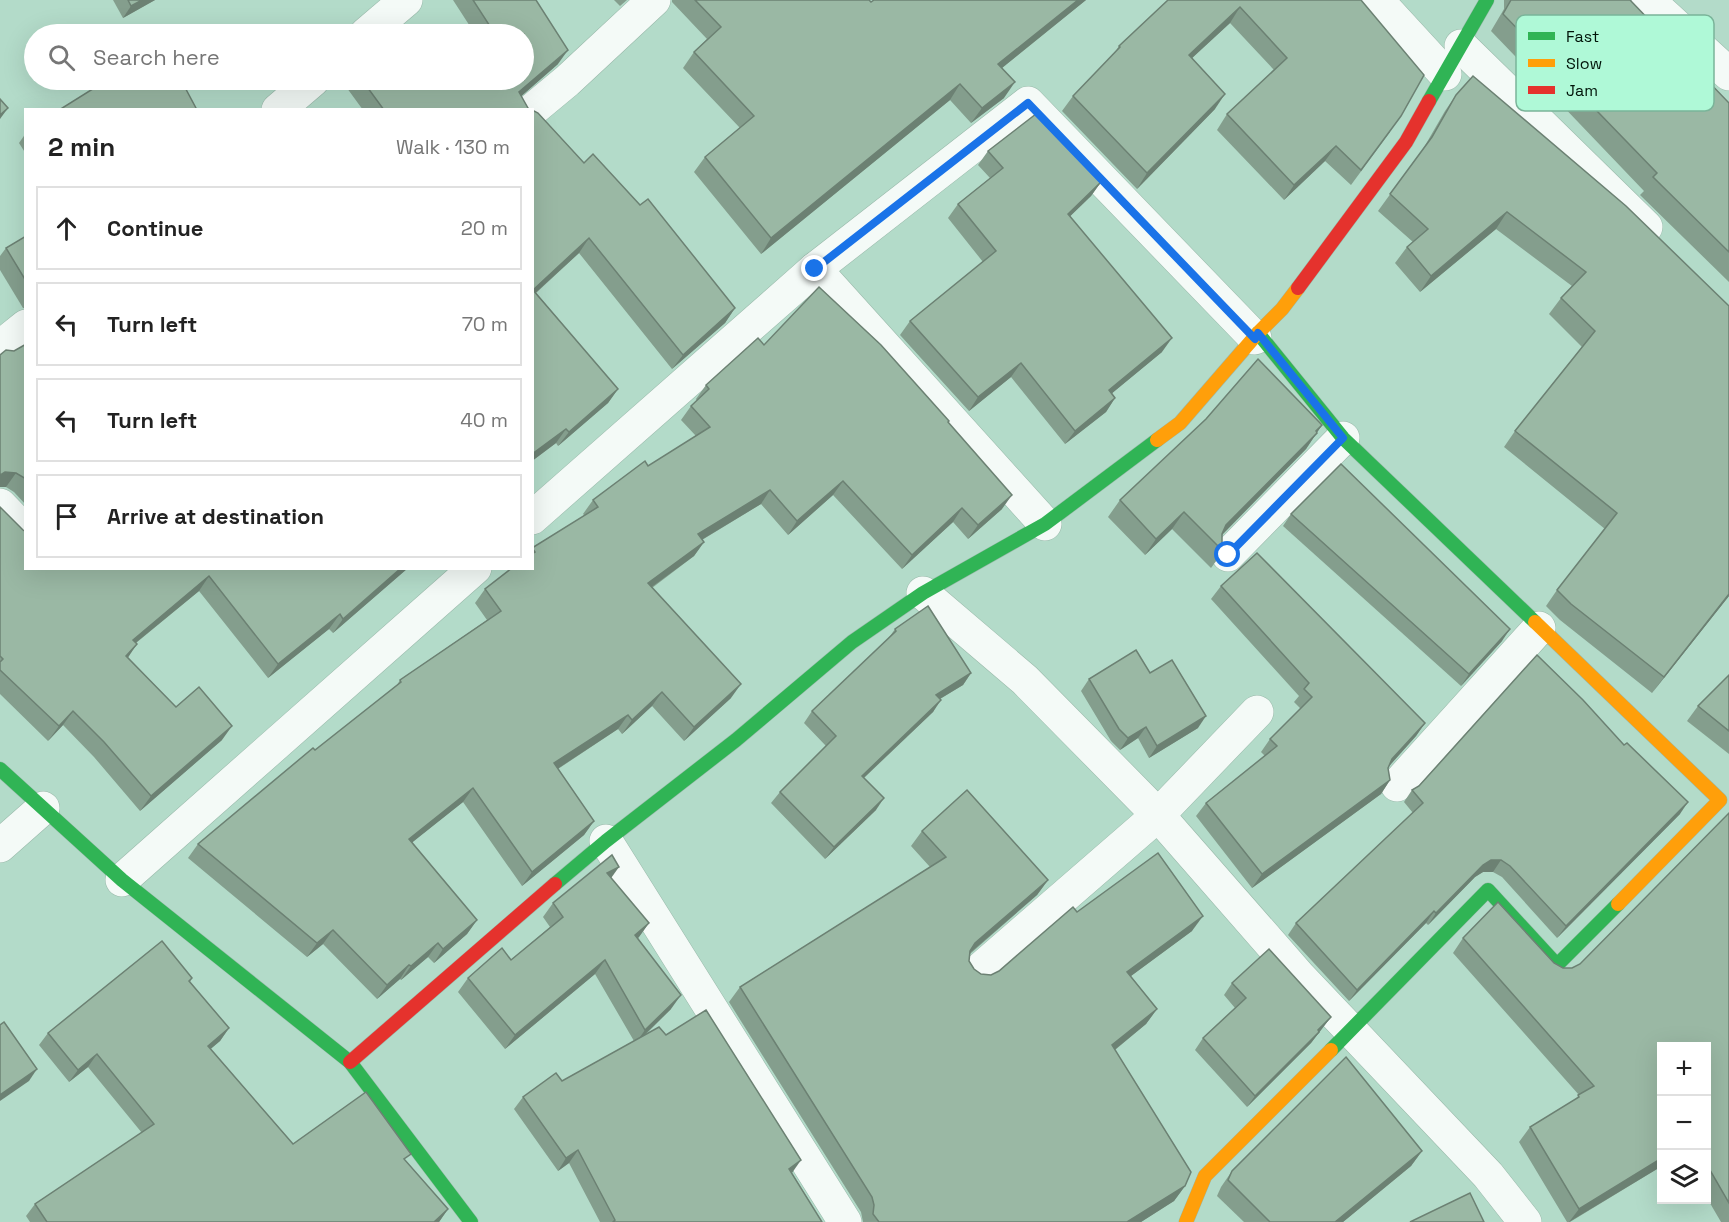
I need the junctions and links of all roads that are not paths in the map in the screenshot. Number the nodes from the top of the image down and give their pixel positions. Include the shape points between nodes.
1 (406, 0) edge
2 (654, 0) edge
3 (1377, 0) edge
4 (1487, 0) edge
5 (1648, 0) edge
6 (1664, 15) edge
7 (378, 24) edge
8 (1453, 60) junction
9 (1714, 60) edge
10 (1729, 74) edge
11 (301, 90) edge
12 (280, 108) edge
13 (534, 108) edge
14 (1670, 250) edge
15 (815, 269) junction
16 (24, 328) edge
17 (1256, 336) junction
18 (0, 347) edge
19 (1343, 438) junction
20 (0, 505) edge
21 (534, 516) edge
22 (1045, 524) junction
23 (24, 530) edge
24 (1228, 555) edge
25 (473, 570) edge
26 (923, 594) junction
27 (1539, 628) junction
28 (1257, 712) dead end
29 (0, 769) edge
30 (1397, 785) dead end
31 (43, 808) junction
32 (1158, 815) junction
33 (606, 841) junction
34 (0, 846) edge
35 (122, 880) junction
36 (978, 972) edge
37 (1351, 1030) junction
38 (350, 1062) junction
39 (471, 1222) edge
40 (845, 1222) edge
41 (1186, 1222) edge
42 (1525, 1222) edge

1 - 7 street
2 - 13 street
3 - 8 street
4 - 8 street
5 - 6 street
8 - 14 street
8 - 17 street via 1406,142 1282,309
9 - 10 street
11 - 12 street
15 - 17 street via 1028,103
15 - 21 street
15 - 22 street
16 - 18 street
17 - 19 street
17 - 22 street via 1180,423
19 - 24 street
19 - 27 street
20 - 23 street
22 - 26 street
25 - 35 street
26 - 32 street via 1025,680
26 - 33 street via 852,642 736,740
27 - 30 street
27 - 37 street via 1720,800 1557,965 1488,890
28 - 32 street
29 - 31 street
31 - 34 street
31 - 35 street
32 - 36 street
32 - 37 street
33 - 38 street
33 - 40 street
35 - 38 street
37 - 41 street via 1205,1176
37 - 42 street via 1488,1175
38 - 39 street

